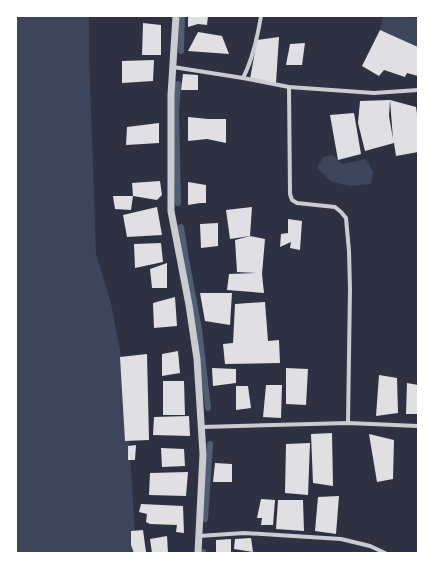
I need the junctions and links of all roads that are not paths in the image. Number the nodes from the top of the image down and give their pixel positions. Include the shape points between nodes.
1 (176, 16) edge
2 (261, 16) edge
3 (173, 67) junction
4 (243, 78) junction
5 (289, 87) junction
6 (418, 90) edge
7 (348, 423) junction
8 (418, 426) edge
9 (202, 427) junction
10 (198, 536) junction
11 (198, 553) edge
12 (385, 553) edge

1 - 3 street
2 - 4 street
3 - 4 street
3 - 9 street via 171,211 197,359
4 - 5 street
5 - 6 street via 374,93
5 - 7 street via 292,200 297,203 335,207 346,218 350,289
7 - 8 street
7 - 9 street
9 - 10 street
10 - 11 street
10 - 12 street via 244,533 341,539 370,546

